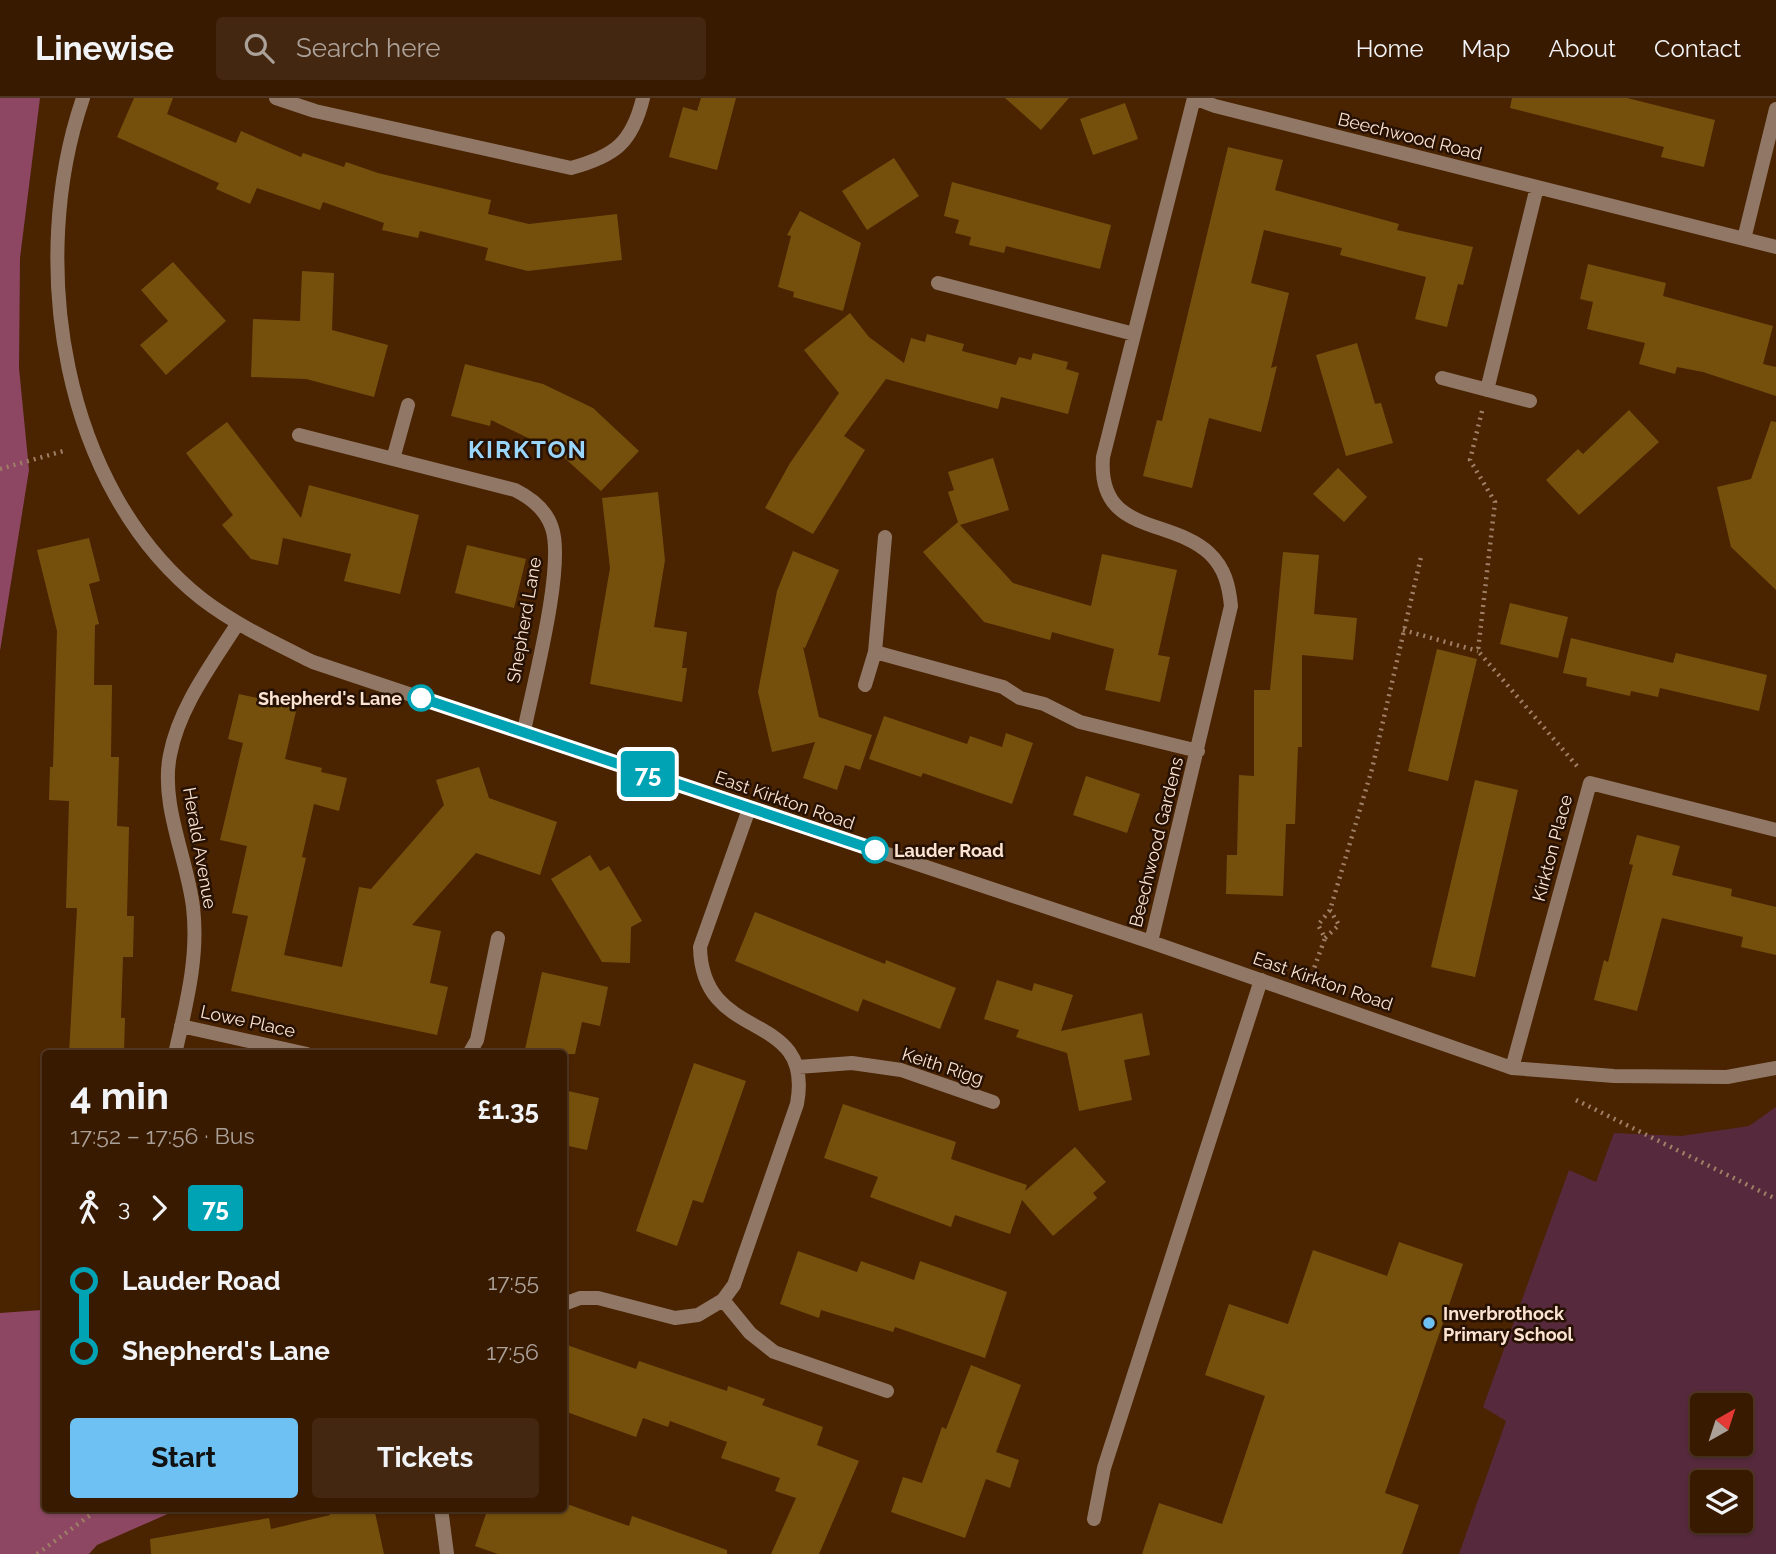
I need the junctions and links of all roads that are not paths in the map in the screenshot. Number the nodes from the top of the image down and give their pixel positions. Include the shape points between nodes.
1 (83, 98) edge
2 (276, 98) edge
3 (643, 98) edge
4 (1776, 109) edge
5 (1537, 187) junction
6 (1744, 239) junction
7 (1776, 247) edge
8 (939, 283) dead end
9 (1134, 334) junction
10 (1442, 379) dead end
11 (1487, 390) junction
12 (1530, 401) dead end
13 (408, 405) dead end
14 (299, 435) dead end
15 (393, 459) junction
16 (1161, 531) joint
17 (885, 537) dead end
18 (238, 623) junction
19 (875, 652) junction
20 (864, 685) dead end
21 (524, 731) junction
22 (1198, 751) junction
23 (749, 809) junction
24 (1776, 830) edge
25 (498, 938) dead end
26 (1151, 942) junction
27 (1261, 980) junction
28 (181, 1026) junction
29 (176, 1050) edge
30 (289, 1050) edge
31 (471, 1050) edge
32 (798, 1067) junction
33 (1512, 1068) junction
34 (1776, 1068) edge
35 (993, 1102) dead end
36 (723, 1300) junction
37 (567, 1303) edge
38 (887, 1391) dead end
39 (442, 1512) edge
40 (1094, 1520) dead end
41 (447, 1554) edge

1 - 18 street, East Kirkton Road via 59,224 58,299 67,364 92,443 115,495 154,553 201,598
2 - 3 street via 571,168 612,154 637,121
4 - 6 street
5 - 6 street, Beechwood Road
5 - 9 street, Beechwood Road via 1194,98
5 - 11 street
6 - 7 street, Beechwood Road
8 - 9 street
9 - 16 street, Beechwood Road via 1101,478 1124,512
10 - 11 street
11 - 12 street
13 - 15 street
14 - 15 street, Shepherd Lane
15 - 21 street, Shepherd Lane via 515,490 538,505 552,528 556,563
16 - 22 street, Beechwood Gardens via 1208,552 1229,584 1231,607
17 - 19 street
18 - 21 street, East Kirkton Road via 313,662
18 - 28 street, Herald Avenue via 191,701 169,758 195,945
19 - 20 street
19 - 22 street, Beechwood Gardens via 1003,687 1080,722
21 - 23 street, East Kirkton Road
22 - 26 street, Beechwood Gardens
23 - 26 street, East Kirkton Road
23 - 32 street via 700,947 701,967 707,987 721,1005 774,1035
24 - 33 street, Kirkton Place via 1590,783
25 - 31 street
26 - 27 street, East Kirkton Road
27 - 33 street, East Kirkton Road
27 - 40 street via 1104,1468
28 - 29 street, Herald Avenue
28 - 30 street, Lowe Place
32 - 35 street, Keith Rigg via 852,1063 901,1070
32 - 36 street via 797,1104 734,1284
33 - 34 street, East Kirkton Road via 1614,1076 1727,1077
36 - 37 street via 698,1315 675,1318 598,1298
36 - 38 street via 750,1333 774,1352
39 - 41 street

